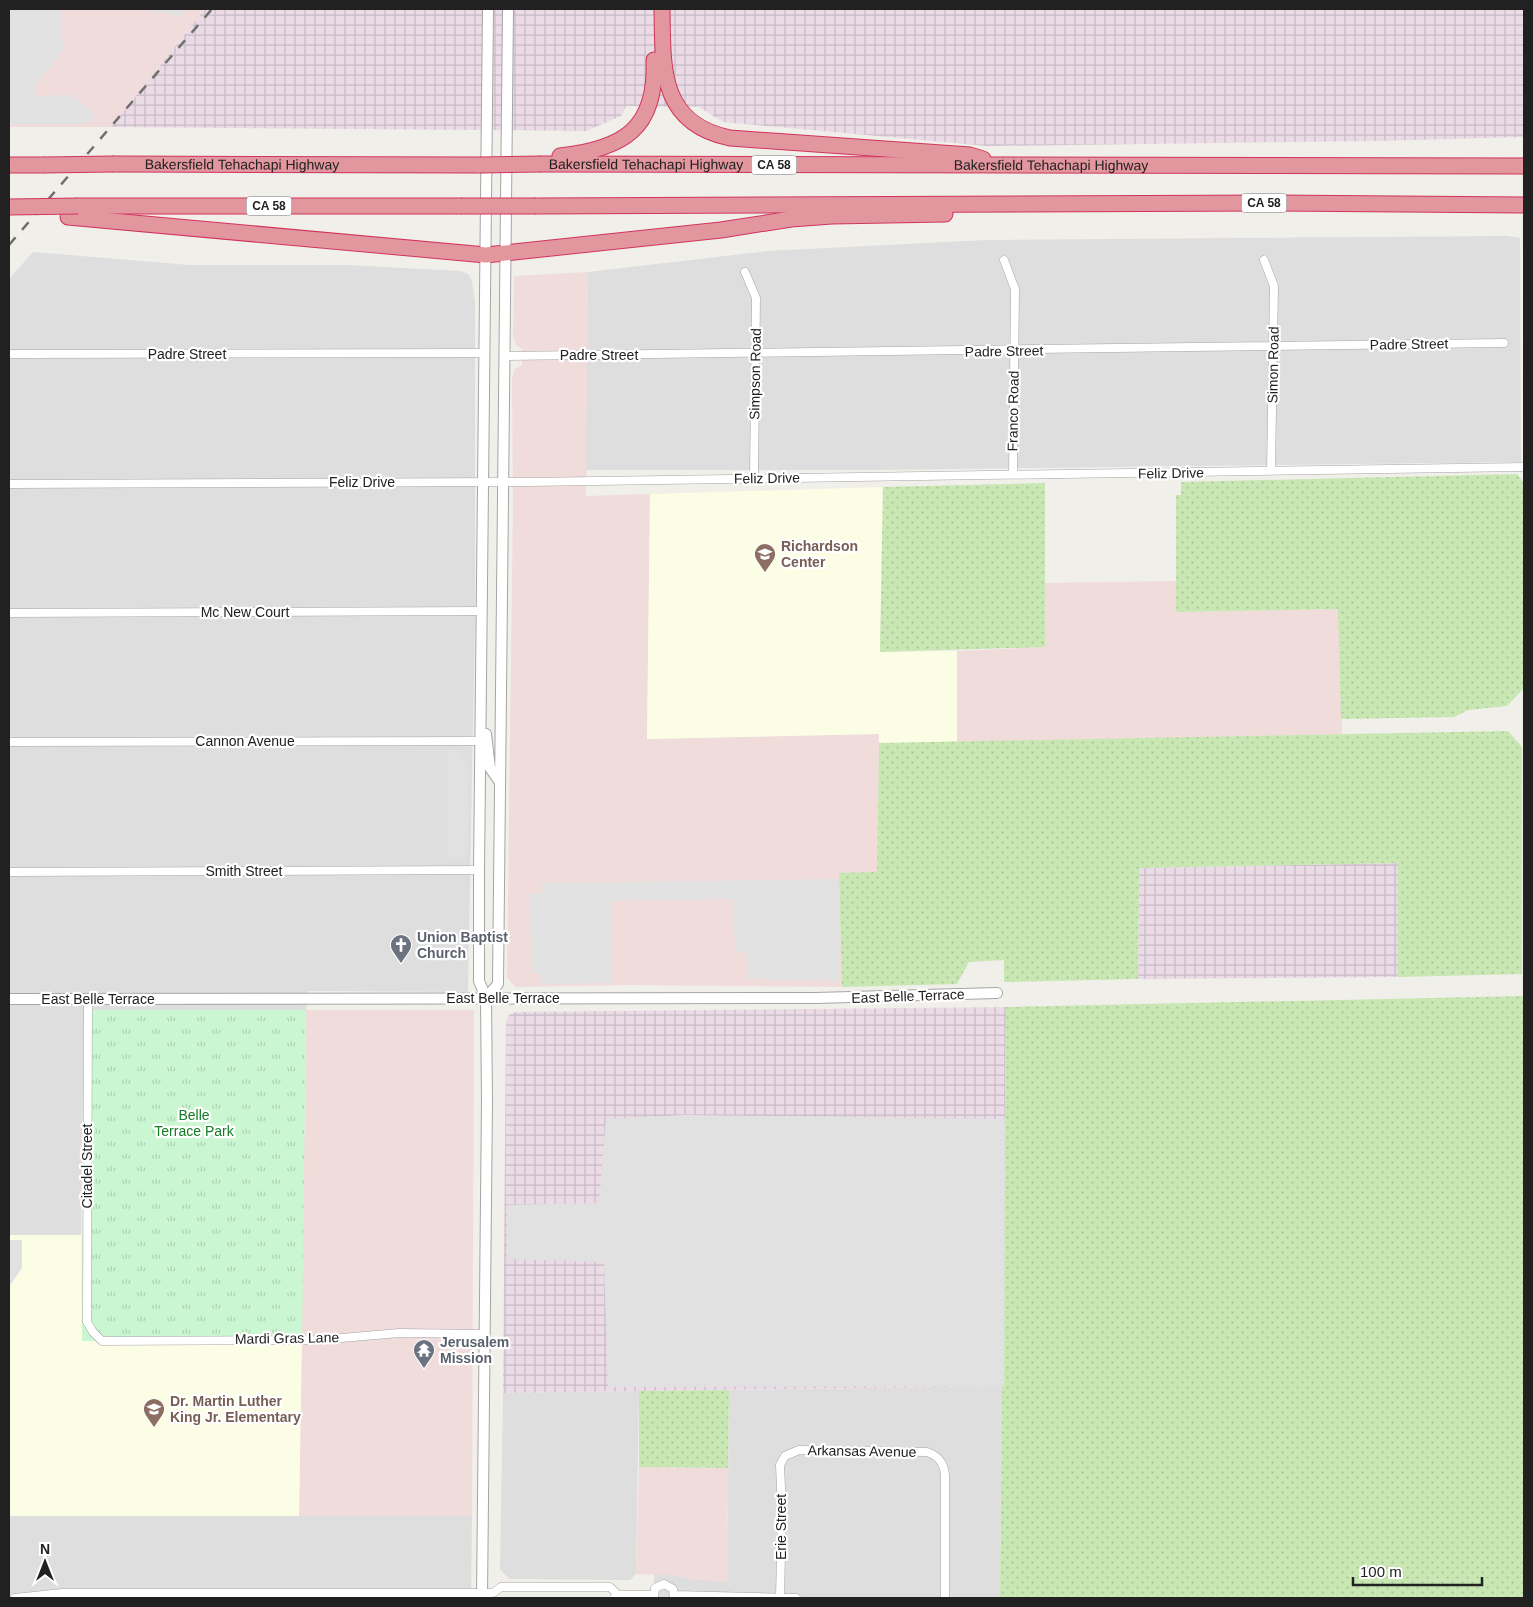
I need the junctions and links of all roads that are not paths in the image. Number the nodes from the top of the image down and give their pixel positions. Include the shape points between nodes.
1 (488, 9) edge
2 (508, 9) edge
3 (652, 9) edge
4 (662, 9) edge
5 (540, 161) junction
6 (9, 165) edge
7 (1008, 166) junction
8 (1524, 166) edge
9 (1004, 204) junction
10 (1524, 205) edge
11 (9, 207) edge
12 (73, 211) junction
13 (504, 254) junction
14 (486, 255) junction
15 (1004, 260) dead end
16 (1264, 260) dead end
17 (745, 272) dead end
18 (1504, 343) dead end
19 (1273, 347) junction
20 (1014, 350) junction
21 (485, 353) junction
22 (9, 354) edge
23 (755, 354) junction
24 (504, 356) junction
25 (1524, 467) edge
26 (1272, 471) junction
27 (1013, 475) junction
28 (754, 478) junction
29 (484, 482) junction
30 (503, 482) junction
31 (9, 484) edge
32 (482, 612) junction
33 (9, 613) edge
34 (481, 693) junction
35 (481, 741) junction
36 (9, 742) edge
37 (499, 781) junction
38 (479, 870) junction
39 (9, 872) edge
40 (997, 993) dead end
41 (486, 998) junction
42 (9, 999) edge
43 (88, 999) junction
44 (93, 1332) joint
45 (485, 1334) junction
46 (785, 1456) joint
47 (493, 1593) junction
48 (482, 1596) edge
49 (616, 1596) edge
50 (653, 1596) edge
51 (675, 1597) edge
52 (710, 1597) edge
53 (15, 1598) edge
54 (500, 1598) edge
55 (780, 1598) edge
56 (796, 1598) edge
57 (945, 1598) edge

1 - 14 street
2 - 13 street
3 - 5 highway via 654,87 637,125 604,149
4 - 7 highway via 663,68 668,88 685,115 707,131 730,138 970,155
5 - 6 highway, Bakersfield Tehachapi Highway, bridge via 480,165
5 - 7 highway, Bakersfield Tehachapi Highway / CA 58
7 - 8 highway, Bakersfield Tehachapi Highway / CA 58
9 - 10 highway, CA 58
9 - 12 highway, CA 58, bridge
9 - 13 highway via 964,214 800,219
11 - 12 highway, bridge
12 - 14 highway
13 - 14 highway
13 - 24 street
14 - 21 street
15 - 20 street, Franco Road via 1015,289
16 - 19 street, Simon Road via 1274,286
17 - 23 street, Simpson Road via 756,298
18 - 19 street, Padre Street
19 - 20 street, Padre Street
19 - 26 street, Simon Road
20 - 23 street, Padre Street
20 - 27 street, Franco Road
21 - 22 street, Padre Street
21 - 29 street
23 - 24 street, Padre Street
23 - 28 street, Simpson Road
24 - 30 street
25 - 26 street, Feliz Drive
26 - 27 street, Feliz Drive
27 - 28 street, Feliz Drive
28 - 30 street, Feliz Drive
29 - 30 street, Feliz Drive
29 - 31 street, Feliz Drive
29 - 32 street
30 - 37 street
32 - 33 street, Mc New Court
32 - 34 street
34 - 35 street
34 - 37 street via 490,768
35 - 36 street, Cannon Avenue
35 - 38 street
37 - 41 street via 498,984
38 - 39 street, Smith Street
38 - 41 street via 479,981
40 - 41 street, East Belle Terrace via 815,998
41 - 43 street, East Belle Terrace
41 - 45 street
42 - 43 street, East Belle Terrace
43 - 44 street, Citadel Street via 87,1309
44 - 45 street, Mardi Gras Lane via 102,1341 318,1340 398,1333
45 - 48 street
46 - 55 street, Erie Street via 780,1465
46 - 57 street, Arkansas Avenue via 799,1450 927,1452 940,1459 945,1475
47 - 48 street
47 - 49 street via 501,1587 610,1587
47 - 54 street
48 - 53 street via 62,1593
49 - 50 street
50 - 51 street via 655,1588 664,1584 671,1586
51 - 52 street
52 - 55 street
55 - 56 street

